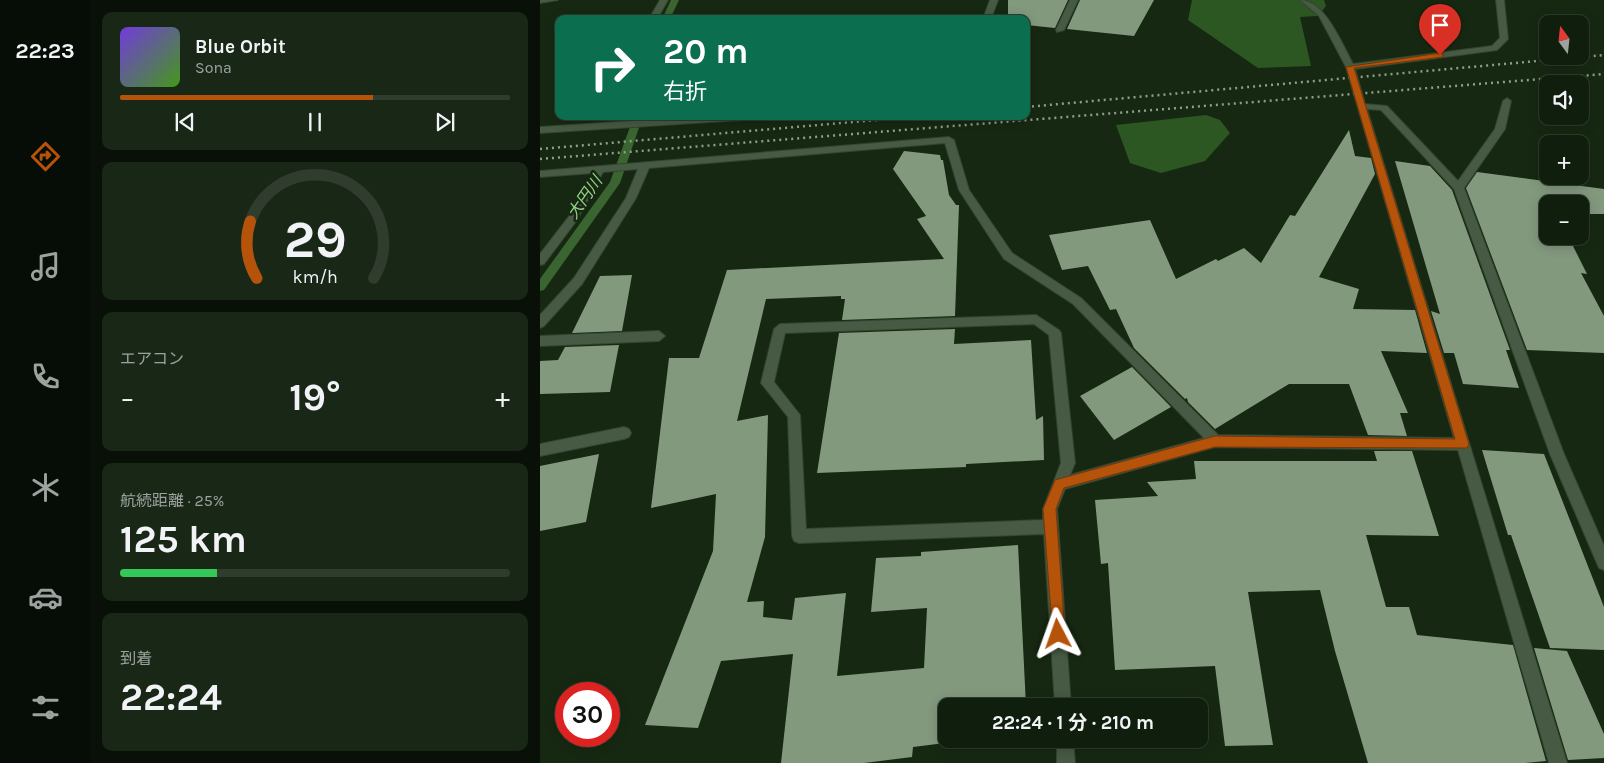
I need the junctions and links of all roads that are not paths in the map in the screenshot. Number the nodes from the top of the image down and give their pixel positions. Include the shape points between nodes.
1 (554, 0) edge
2 (664, 0) edge
3 (994, 0) edge
4 (1074, 0) edge
5 (1304, 0) edge
6 (1500, 0) edge
7 (540, 1) edge
8 (655, 15) edge
9 (988, 15) edge
10 (1060, 30) dead end
11 (1350, 67) junction
12 (1507, 101) dead end
13 (1362, 106) junction
14 (700, 120) edge
15 (617, 121) edge
16 (540, 130) edge
17 (643, 165) junction
18 (601, 168) junction
19 (540, 174) edge
20 (1459, 188) junction
21 (540, 261) edge
22 (540, 323) edge
23 (659, 336) dead end
24 (540, 341) edge
25 (624, 433) dead end
26 (1215, 442) junction
27 (1463, 444) junction
28 (540, 450) edge
29 (1060, 484) junction
30 (1051, 526) junction
31 (1604, 563) edge
32 (1062, 698) edge
33 (1065, 748) edge
34 (1066, 763) edge
35 (1558, 763) edge

1 - 7 street
2 - 8 street
3 - 9 street
4 - 10 street
5 - 11 street via 1322,15
6 - 11 street via 1504,39 1494,48
11 - 13 street
12 - 20 street via 1500,129
13 - 20 street via 1384,108
13 - 27 street
14 - 15 street
15 - 16 street
17 - 18 street
17 - 22 street via 631,198 578,281
17 - 26 street via 949,140 964,190 1008,256 1077,301
18 - 19 street
18 - 21 street via 588,196 555,245
20 - 31 street via 1557,454
23 - 24 street
25 - 28 street
26 - 27 street
26 - 29 street
27 - 35 street
29 - 30 street via 1050,509
29 - 30 street via 1068,463 1055,333 1036,319 780,330 767,383 794,415 798,536
30 - 32 street
33 - 34 street

